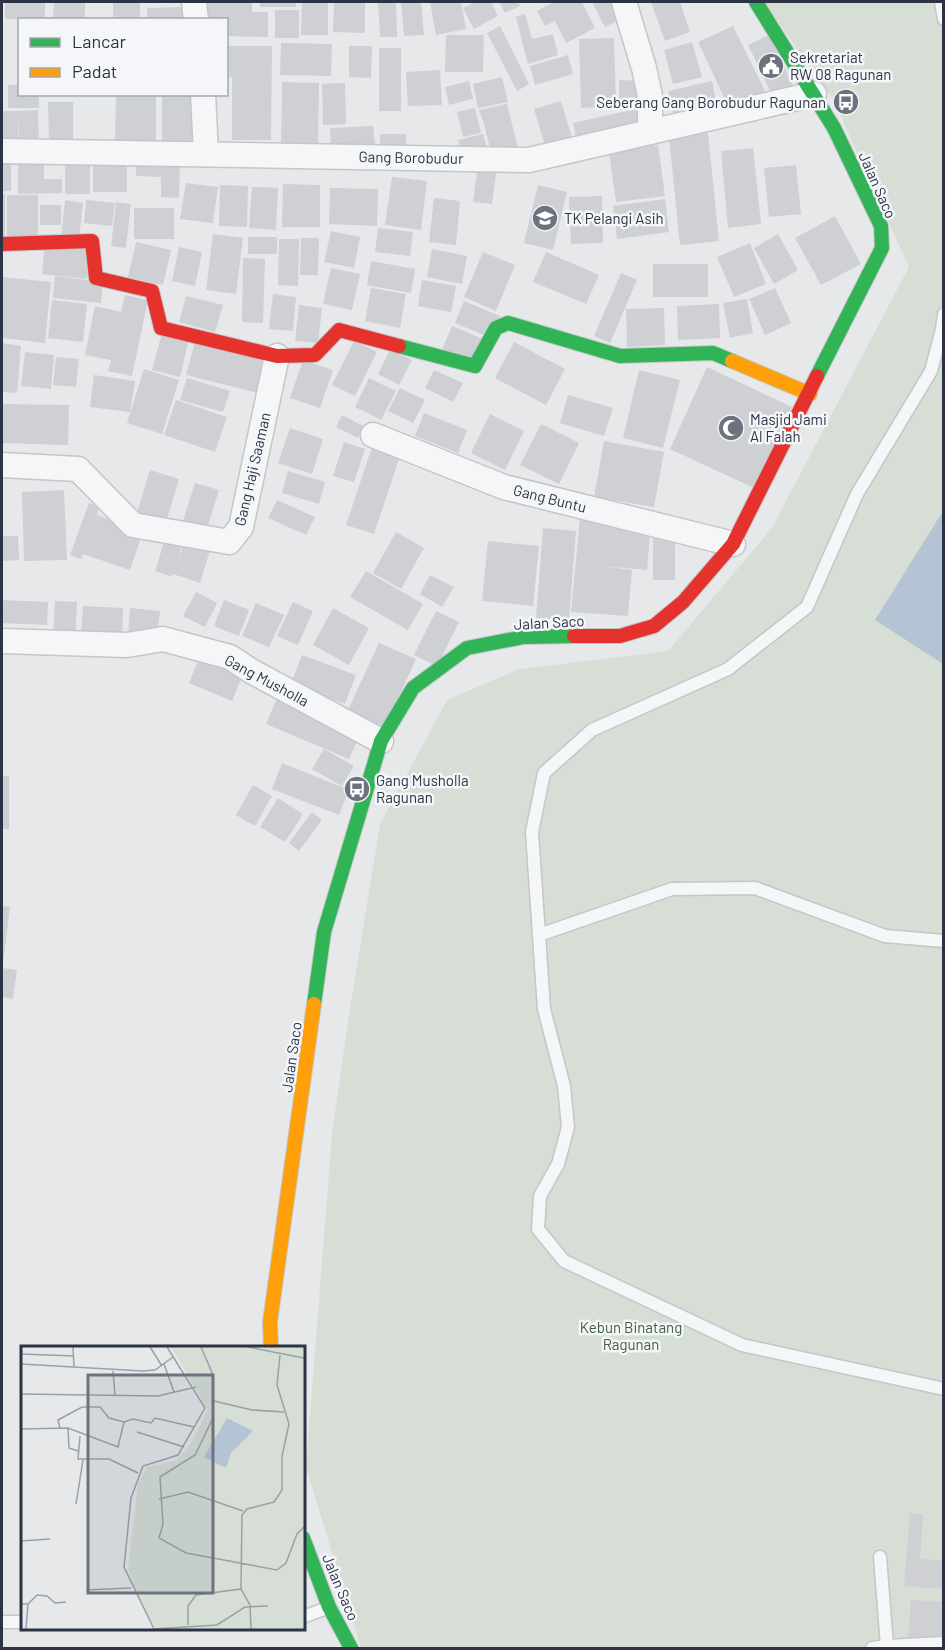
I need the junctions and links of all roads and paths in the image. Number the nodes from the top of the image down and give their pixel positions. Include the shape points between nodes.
1 (194, 2) edge
2 (624, 2) edge
3 (756, 2) edge
4 (941, 2) edge
5 (196, 18) edge
6 (944, 19) edge
7 (813, 94) junction
8 (203, 96) edge
9 (650, 131) junction
10 (2, 151) edge
11 (207, 153) junction
12 (2, 244) edge
13 (944, 314) edge
14 (277, 356) junction
15 (810, 394) junction
16 (373, 435) dead end
17 (2, 465) edge
18 (733, 544) junction
19 (2, 641) edge
20 (381, 741) junction
21 (539, 935) junction
22 (944, 942) edge
23 (271, 1346) edge
24 (944, 1389) edge
25 (304, 1541) edge
26 (880, 1557) dead end
27 (329, 1607) junction
28 (304, 1617) edge
29 (2, 1622) edge
30 (21, 1622) edge
31 (944, 1642) edge
32 (887, 1646) junction
33 (351, 1648) edge
34 (872, 1648) edge

1 - 5 street
2 - 9 street via 648,87
3 - 7 main road, Jalan Saco
4 - 6 lane
7 - 9 street, Gang Borobudur
7 - 15 main road, Jalan Saco via 834,128 881,226 882,248
8 - 11 street
9 - 11 street, Gang Borobudur via 529,160
10 - 11 street, Gang Borobudur
12 - 14 main road via 92,241 96,278 152,291 161,328
13 - 21 lane via 931,371 857,494 807,607 728,669 592,730 544,773 532,832
14 - 15 main road via 315,355 339,330 475,366 496,328 508,323 620,356 713,353
14 - 17 street, Gang Haji Saaman via 241,527 229,542 133,525 78,469
15 - 18 main road, Jalan Saco
16 - 18 street, Gang Buntu via 504,487
18 - 20 main road, Jalan Saco via 683,602 654,626 620,636 524,637 467,648 413,688
19 - 20 street, Gang Musholla via 127,645 163,639 230,657
20 - 23 main road, Jalan Saco via 324,932 270,1322
21 - 22 lane via 672,889 755,888 885,936
21 - 24 lane via 544,1009 564,1086 568,1127 558,1164 540,1196 538,1229 564,1261 742,1345
25 - 27 main road, Jalan Saco
26 - 32 lane
27 - 28 lane
27 - 33 main road, Jalan Saco
29 - 30 lane
31 - 32 lane
32 - 34 lane

